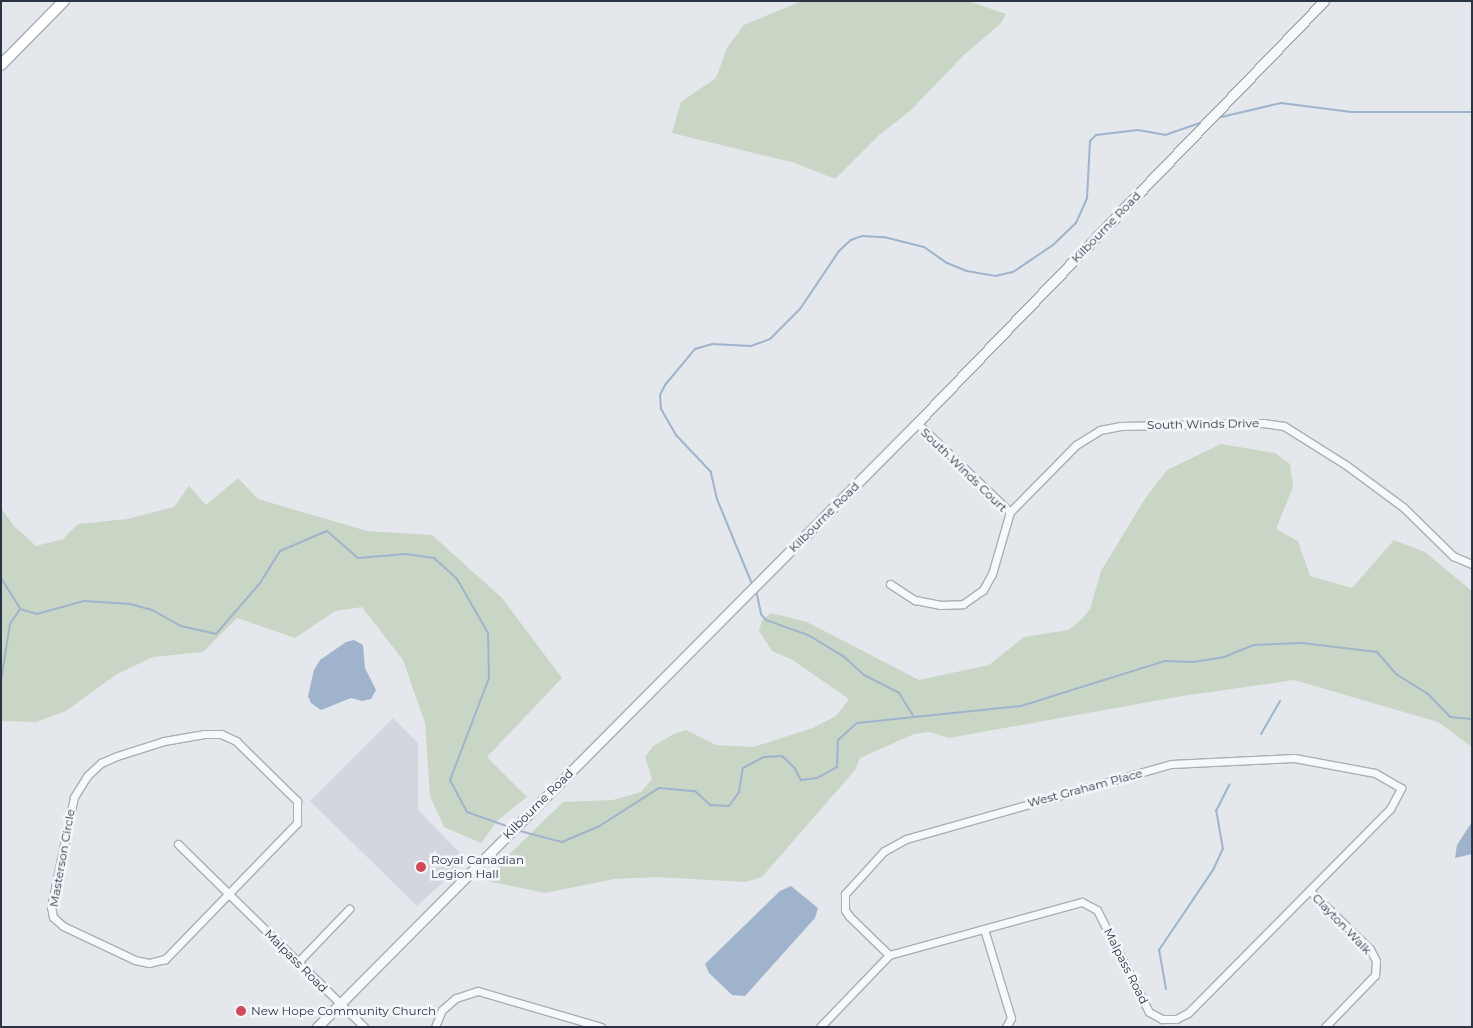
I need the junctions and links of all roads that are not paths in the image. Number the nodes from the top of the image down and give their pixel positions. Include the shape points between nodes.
1 (64, 1) edge
2 (1324, 1) edge
3 (1, 65) edge
4 (917, 423) junction
5 (1010, 512) junction
6 (1472, 564) edge
7 (890, 584) dead end
8 (1390, 809) joint
9 (178, 844) dead end
10 (1310, 891) junction
11 (228, 894) junction
12 (349, 909) dead end
13 (984, 929) junction
14 (888, 955) junction
15 (298, 962) junction
16 (339, 1004) junction
17 (317, 1027) edge
18 (364, 1027) edge
19 (435, 1027) edge
20 (601, 1027) edge
21 (820, 1027) edge
22 (1006, 1027) edge
23 (1325, 1027) edge

1 - 3 main road
2 - 4 street, Kilbourne Road
4 - 5 street, South Winds Court
4 - 16 street, Kilbourne Road
5 - 6 street, South Winds Drive via 1076,445 1100,430 1243,421 1263,423 1284,426 1346,466 1403,507 1453,556
5 - 7 street, South Winds Court via 992,574 982,590 963,604 940,606 915,600
8 - 10 street, Malpass Road
8 - 14 street, West Graham Place via 1400,788 1375,773 1294,758 1171,764 950,824 906,839 884,851 845,894 845,910 849,916
9 - 11 street, Malpass Road
10 - 13 street, Malpass Road via 1188,1013 1176,1019 1162,1018 1149,1012 1097,910 1082,902
10 - 23 street, Clayton Walk via 1370,949 1376,961 1376,975
11 - 11 street, Masterson Circle via 297,823 299,811 297,801 236,741 221,734 164,741 101,763 87,776 74,797 51,907 53,917 63,926 135,960 149,963 165,959
11 - 15 street, Malpass Road
12 - 15 street
13 - 14 street, Malpass Road
13 - 22 street via 1011,1018
14 - 21 street
15 - 16 street, Malpass Road
16 - 17 street, Kilbourne Road
16 - 18 street, Malpass Road
19 - 20 street via 442,1010 456,998 478,991

